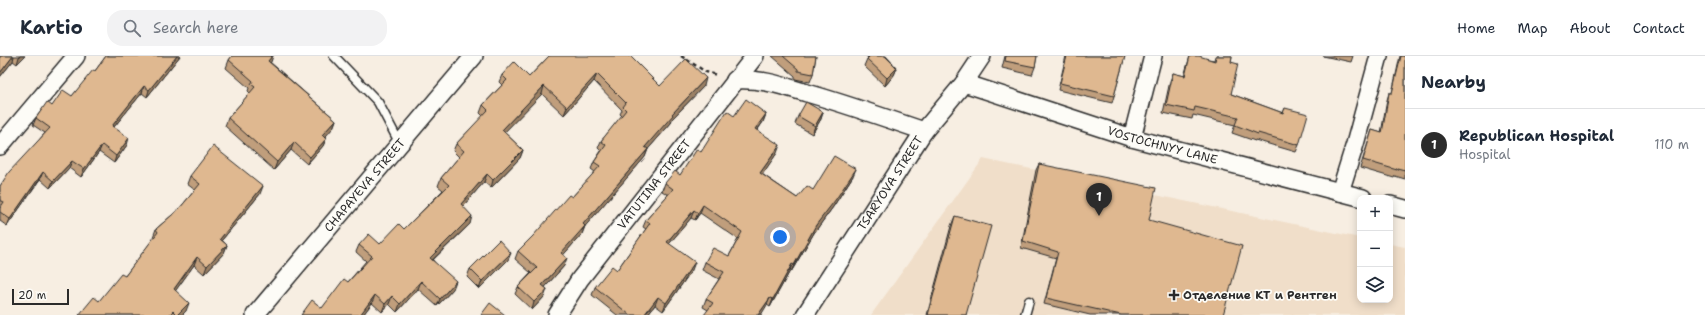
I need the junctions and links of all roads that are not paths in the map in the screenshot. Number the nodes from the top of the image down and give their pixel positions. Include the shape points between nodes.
1 (76, 56) edge
2 (334, 56) edge
3 (474, 56) edge
4 (755, 56) edge
5 (982, 56) edge
6 (1153, 56) edge
7 (1379, 56) edge
8 (735, 80) junction
9 (964, 83) junction
10 (924, 131) junction
11 (1132, 138) junction
12 (400, 145) junction
13 (0, 146) edge
14 (1340, 192) junction
15 (1357, 196) edge
16 (1393, 206) edge
17 (1405, 209) edge
18 (1029, 302) dead end
19 (255, 315) edge
20 (557, 315) edge
21 (805, 315) edge
22 (1025, 315) edge

1 - 13 street
2 - 12 lane via 378,102
3 - 12 street, CHAPAYEVA STREET
4 - 8 street, VATUTINA STREET
5 - 9 street, TSARYOVA STREET
6 - 11 street
7 - 14 street via 1356,144
8 - 10 street via 769,82
8 - 20 street, VATUTINA STREET via 580,279
9 - 10 street, TSARYOVA STREET
9 - 11 street, VOSTOCHNYY LANE
10 - 21 street, TSARYOVA STREET
11 - 14 street, VOSTOCHNYY LANE
12 - 19 street, CHAPAYEVA STREET
14 - 15 street, VOSTOCHNYY LANE
16 - 17 street
18 - 22 lane

